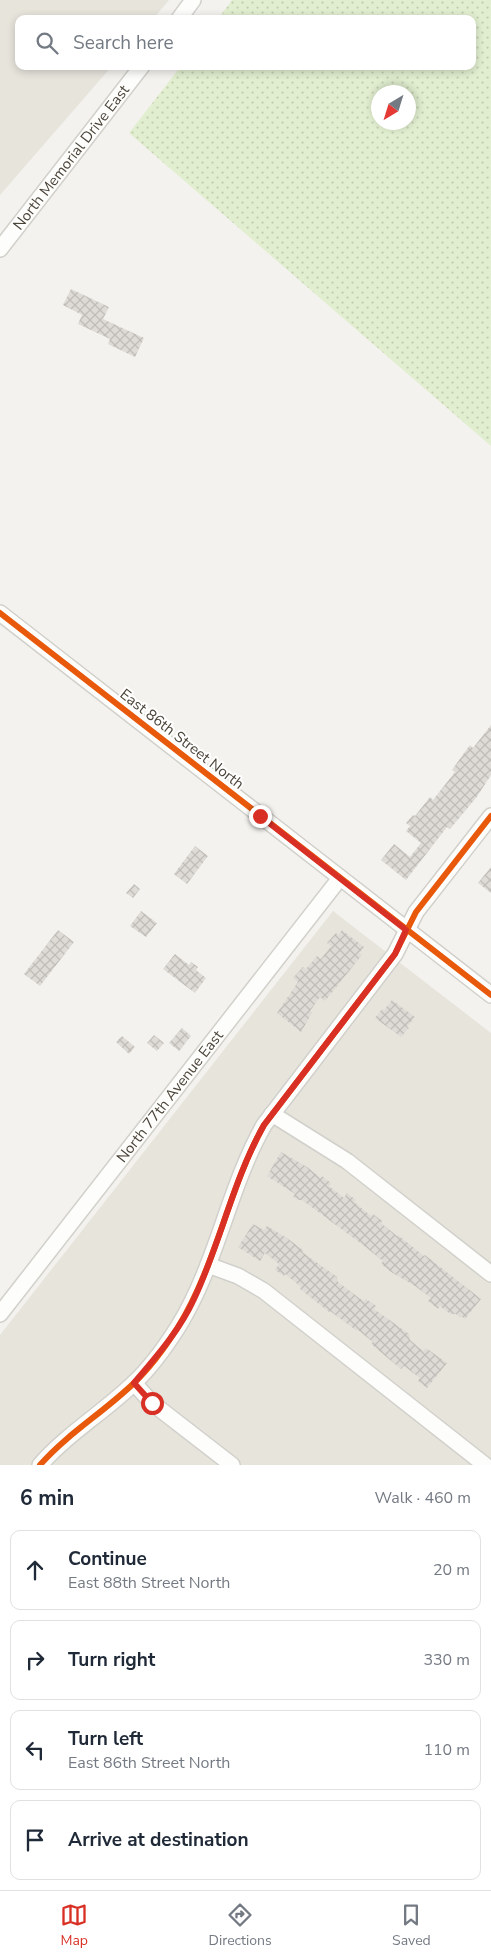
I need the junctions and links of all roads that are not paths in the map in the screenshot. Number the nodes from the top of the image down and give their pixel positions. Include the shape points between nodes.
1 (193, 0) edge
2 (182, 15) edge
3 (139, 70) edge
4 (0, 249) edge
5 (0, 613) edge
6 (491, 816) edge
7 (340, 878) junction
8 (406, 930) junction
9 (491, 995) edge
10 (272, 1114) junction
11 (208, 1265) junction
12 (491, 1274) edge
13 (0, 1314) edge
14 (134, 1383) junction
15 (40, 1465) edge
16 (232, 1465) edge
17 (485, 1465) edge

1 - 2 street
3 - 4 street, North Memorial Drive East
5 - 7 street, East 86th Street North
6 - 8 street via 416,912
7 - 8 street, East 86th Street North
7 - 13 street, North 77th Avenue East
8 - 9 street, East 86th Street North
8 - 10 street via 395,954
10 - 11 street via 251,1148
10 - 12 street via 347,1161
11 - 14 street via 178,1328
11 - 17 street via 238,1276 264,1291
14 - 15 street
14 - 16 street via 152,1403

